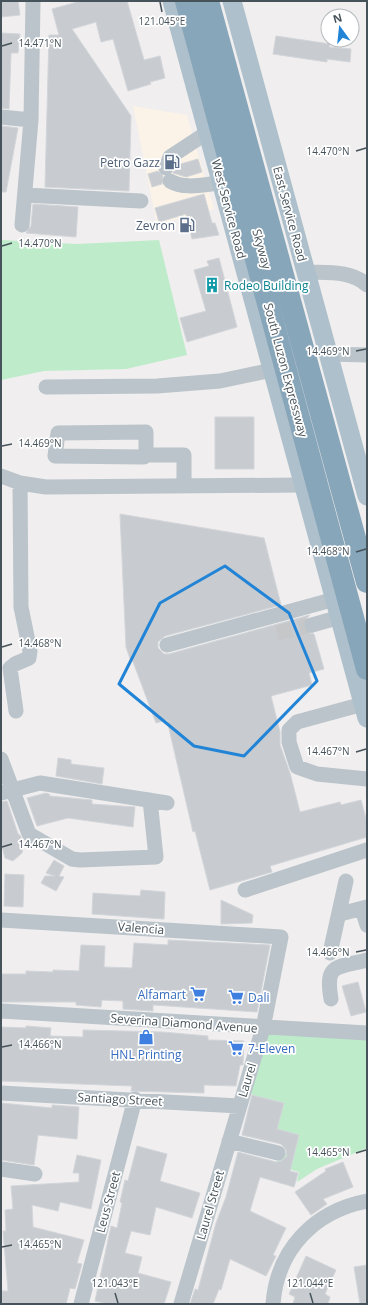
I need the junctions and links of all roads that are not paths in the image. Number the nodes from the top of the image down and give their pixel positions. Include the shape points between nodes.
1 (33, 1) edge
2 (172, 1) edge
3 (186, 1) edge
4 (194, 1) edge
5 (208, 1) edge
6 (216, 1) edge
7 (232, 1) edge
8 (1, 117) edge
9 (31, 120) junction
10 (208, 132) junction
11 (221, 183) junction
12 (24, 195) junction
13 (141, 201) dead end
14 (22, 225) dead end
15 (306, 272) junction
16 (367, 285) edge
17 (329, 354) junction
18 (367, 355) edge
19 (272, 370) junction
20 (46, 387) dead end
21 (146, 455) junction
22 (1, 476) edge
23 (20, 483) junction
24 (304, 485) junction
25 (184, 486) junction
26 (367, 496) edge
27 (367, 556) edge
28 (367, 582) edge
29 (338, 608) junction
30 (312, 625) tunnel mouth
31 (367, 636) edge
32 (167, 645) dead end
33 (367, 669) edge
34 (16, 711) dead end
35 (365, 711) edge
36 (1, 759) edge
37 (367, 779) edge
38 (7, 792) edge
39 (150, 800) junction
40 (167, 803) dead end
41 (367, 850) edge
42 (346, 881) dead end
43 (245, 890) dead end
44 (365, 908) edge
45 (340, 914) junction
46 (1, 920) edge
47 (367, 925) edge
48 (280, 937) joint
49 (330, 953) dead end
50 (367, 960) edge
51 (331, 999) dead end
52 (1, 1011) edge
53 (263, 1028) junction
54 (367, 1033) edge
55 (1, 1093) edge
56 (135, 1100) junction
57 (239, 1106) junction
58 (229, 1141) junction
59 (278, 1153) dead end
60 (1, 1169) edge
61 (35, 1174) dead end
62 (367, 1201) edge
63 (81, 1304) edge
64 (181, 1304) edge
65 (273, 1304) edge

1 - 9 street
2 - 10 main road, West Service Road
3 - 33 highway, South Luzon Expressway
4 - 31 highway, Skyway
5 - 28 highway, Skyway
6 - 27 highway
7 - 15 main road, East Service Road
8 - 9 street
9 - 12 street
10 - 11 main road, West Service Road
10 - 11 street via 170,157 168,175 177,185
11 - 19 main road, West Service Road
12 - 13 street
12 - 14 street
15 - 16 street via 347,274
15 - 17 main road, East Service Road
17 - 18 street
17 - 26 main road, East Service Road
19 - 20 street via 220,381 157,386
19 - 24 main road, West Service Road
21 - 21 street via 144,457 55,456 58,433 146,432
21 - 25 street via 184,455
22 - 23 street
23 - 25 street via 46,487
23 - 34 street via 21,608 30,651 29,658 10,668
24 - 25 street
24 - 29 main road, West Service Road
29 - 30 street
29 - 32 street
29 - 35 main road, West Service Road
35 - 37 street via 297,722 289,730 289,742 297,767 317,774
36 - 38 street
38 - 39 street via 40,782
38 - 39 street via 29,834 72,859 80,860 156,857
39 - 40 street
41 - 43 street
42 - 45 street
44 - 45 street
44 - 47 street
45 - 49 street
46 - 48 street, Valencia
48 - 53 street, Laurel
50 - 51 street via 336,968 328,982
52 - 53 street, Severina Diamond Avenue
53 - 54 street, Severina Diamond Avenue
53 - 57 street, Laurel
55 - 56 street, Santiago Street
56 - 57 street, Santiago Street
56 - 63 street, Leus Street
57 - 58 street, Laurel Street
58 - 59 street
58 - 64 street, Laurel Street
60 - 61 street
62 - 65 street via 326,1216 304,1232 285,1259 274,1289

